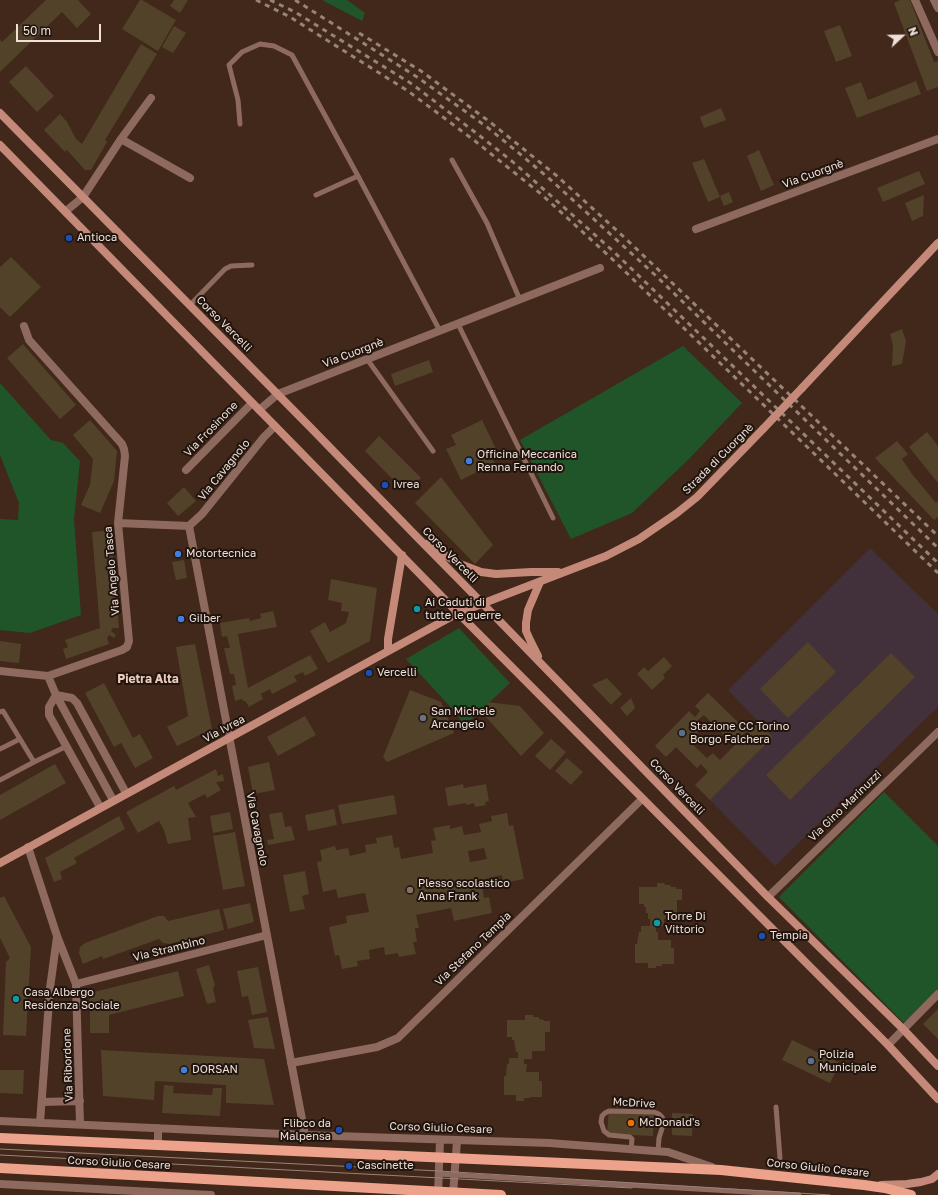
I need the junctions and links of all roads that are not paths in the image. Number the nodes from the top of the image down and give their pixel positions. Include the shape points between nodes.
1 (915, 0) edge
2 (934, 0) edge
3 (938, 8) edge
4 (938, 52) edge
5 (151, 98) dead end
6 (0, 113) edge
7 (240, 124) dead end
8 (121, 139) junction
9 (938, 139) edge
10 (0, 145) edge
11 (452, 160) dead end
12 (358, 176) junction
13 (190, 178) dead end
14 (316, 195) dead end
15 (83, 197) junction
16 (66, 211) junction
17 (696, 229) dead end
18 (938, 244) edge
19 (252, 265) dead end
20 (600, 268) dead end
21 (520, 300) junction
22 (190, 305) junction
23 (458, 324) junction
24 (24, 326) dead end
25 (440, 331) junction
26 (367, 359) junction
27 (278, 394) junction
28 (252, 403) junction
29 (259, 410) junction
30 (276, 426) junction
31 (432, 451) dead end
32 (186, 470) dead end
33 (553, 518) dead end
34 (118, 523) junction
35 (189, 526) junction
36 (418, 538) junction
37 (402, 555) junction
38 (563, 572) junction
39 (540, 582) junction
40 (483, 604) junction
41 (458, 613) junction
42 (388, 651) junction
43 (543, 665) junction
44 (0, 671) edge
45 (48, 676) junction
46 (56, 695) junction
47 (0, 712) edge
48 (938, 732) edge
49 (20, 739) junction
50 (229, 739) junction
51 (66, 746) junction
52 (0, 749) edge
53 (34, 762) junction
54 (0, 780) edge
55 (126, 793) junction
56 (642, 799) junction
57 (113, 800) junction
58 (100, 807) junction
59 (28, 847) junction
60 (0, 863) edge
61 (768, 897) junction
62 (57, 936) junction
63 (267, 936) junction
64 (76, 984) junction
65 (938, 994) edge
66 (903, 1030) junction
67 (888, 1045) junction
68 (291, 1063) junction
69 (938, 1066) edge
70 (938, 1099) edge
71 (80, 1101) junction
72 (42, 1102) junction
73 (776, 1107) dead end
74 (0, 1121) edge
75 (40, 1123) junction
76 (80, 1124) junction
77 (158, 1128) junction
78 (305, 1135) junction
79 (0, 1138) edge
80 (440, 1140) junction
81 (457, 1141) junction
82 (158, 1145) junction
83 (631, 1150) junction
84 (658, 1152) junction
85 (440, 1158) junction
86 (456, 1158) junction
87 (780, 1158) dead end
88 (0, 1168) edge
89 (721, 1170) junction
90 (439, 1174) junction
91 (938, 1174) edge
92 (455, 1175) junction
93 (0, 1184) edge
94 (864, 1185) junction
95 (438, 1193) edge
96 (453, 1194) edge
97 (466, 1194) edge
98 (211, 1195) edge
99 (501, 1195) edge
100 (799, 1195) edge
101 (911, 1195) edge

1 - 4 street
2 - 3 street
5 - 8 street
6 - 15 main road, Corso Vercelli
7 - 12 lane via 238,100 230,65 242,52 260,44 274,46 292,55
8 - 13 street
8 - 15 street
9 - 17 street, Via Cuorgnè
10 - 16 main road
11 - 21 lane via 487,223
12 - 14 lane
12 - 25 lane
15 - 16 street
15 - 22 main road, Corso Vercelli
16 - 28 main road
18 - 38 main road, Strada di Cuorgnè, bridge via 763,429 677,513 624,547
19 - 22 lane via 231,266 225,269
20 - 21 street, Via Cuorgnè
21 - 23 street, Via Cuorgnè
22 - 27 main road, Corso Vercelli
23 - 25 street, Via Cuorgnè
23 - 33 lane
24 - 34 street, Via Angelo Tasca via 29,340 122,444 125,456
25 - 26 street, Via Cuorgnè
26 - 27 street, Via Cuorgnè
26 - 31 lane
27 - 29 street, Via Cuorgnè
27 - 36 main road, Corso Vercelli
28 - 29 main road
28 - 32 street, Via Frosinone
29 - 30 main road
30 - 35 street, Via Cavagnolo
30 - 37 main road
34 - 35 street
34 - 45 street, Via Angelo Tasca via 129,641 127,647
35 - 50 street, Via Cavagnolo
36 - 38 main road via 460,564 481,572
36 - 40 main road, Corso Vercelli
37 - 41 main road
37 - 42 main road
38 - 39 main road, Strada di Cuorgnè
39 - 40 main road, Strada di Cuorgnè
39 - 43 main road via 528,610 526,630
40 - 41 main road, Strada di Cuorgnè
40 - 43 main road, Corso Vercelli
41 - 42 main road, Via Ivrea
41 - 56 main road
42 - 50 main road, Via Ivrea
43 - 61 main road, Corso Vercelli
44 - 45 street, Via Angelo Tasca
45 - 46 street
46 - 51 street via 49,707 49,715
46 - 55 street via 72,698 77,703
46 - 57 street
47 - 49 lane via 3,711
48 - 61 street, Via Gino Marinuzzi
49 - 52 lane
49 - 53 lane
50 - 55 main road, Via Ivrea
50 - 63 street, Via Cavagnolo
51 - 53 lane
51 - 58 street
53 - 54 lane
55 - 57 main road, Via Ivrea
56 - 67 main road
56 - 68 street, Via Stefano Tempia via 398,1038 377,1047
57 - 58 main road, Via Ivrea
58 - 59 main road, Via Ivrea
59 - 60 main road, Via Ivrea
59 - 62 street, Via Ribordone
61 - 66 main road, Corso Vercelli
62 - 64 street, Via Ribordone
62 - 72 street, Via Ribordone via 50,988
63 - 64 street, Via Strambino
63 - 68 street, Via Cavagnolo
64 - 71 street, Via Ribordone
65 - 66 street
66 - 67 street
66 - 69 main road, Corso Vercelli
67 - 70 main road
68 - 78 street, Via Cavagnolo
71 - 72 street
71 - 76 street, Via Ribordone
72 - 75 street, Via Ribordone
73 - 87 lane
74 - 75 street, Corso Giulio Cesare
75 - 76 street, Corso Giulio Cesare
76 - 77 street, Corso Giulio Cesare
77 - 78 street, Corso Giulio Cesare
77 - 82 street, Corso Giulio Cesare
78 - 80 street, Corso Giulio Cesare
79 - 82 main road, Corso Giulio Cesare
80 - 81 street, Corso Giulio Cesare
80 - 85 street
81 - 83 street, Corso Giulio Cesare via 549,1143
81 - 86 street
82 - 85 main road, Corso Giulio Cesare
83 - 84 street, Corso Giulio Cesare
83 - 84 lane, McDrive via 630,1137 610,1135 604,1131 602,1116 608,1111 654,1112 661,1115 664,1122
84 - 89 street, Corso Giulio Cesare via 668,1152
85 - 86 main road, Corso Giulio Cesare
85 - 90 street
86 - 89 main road, Corso Giulio Cesare
86 - 92 street
88 - 95 main road, Corso Giulio Cesare
89 - 94 main road, Corso Giulio Cesare
90 - 92 lane
90 - 95 street
91 - 94 main road via 932,1179 907,1184
92 - 96 street
92 - 100 lane
93 - 98 street
94 - 101 main road, Corso Giulio Cesare
95 - 96 main road, Corso Giulio Cesare
96 - 97 main road, Corso Giulio Cesare
97 - 99 main road, Corso Giulio Cesare

